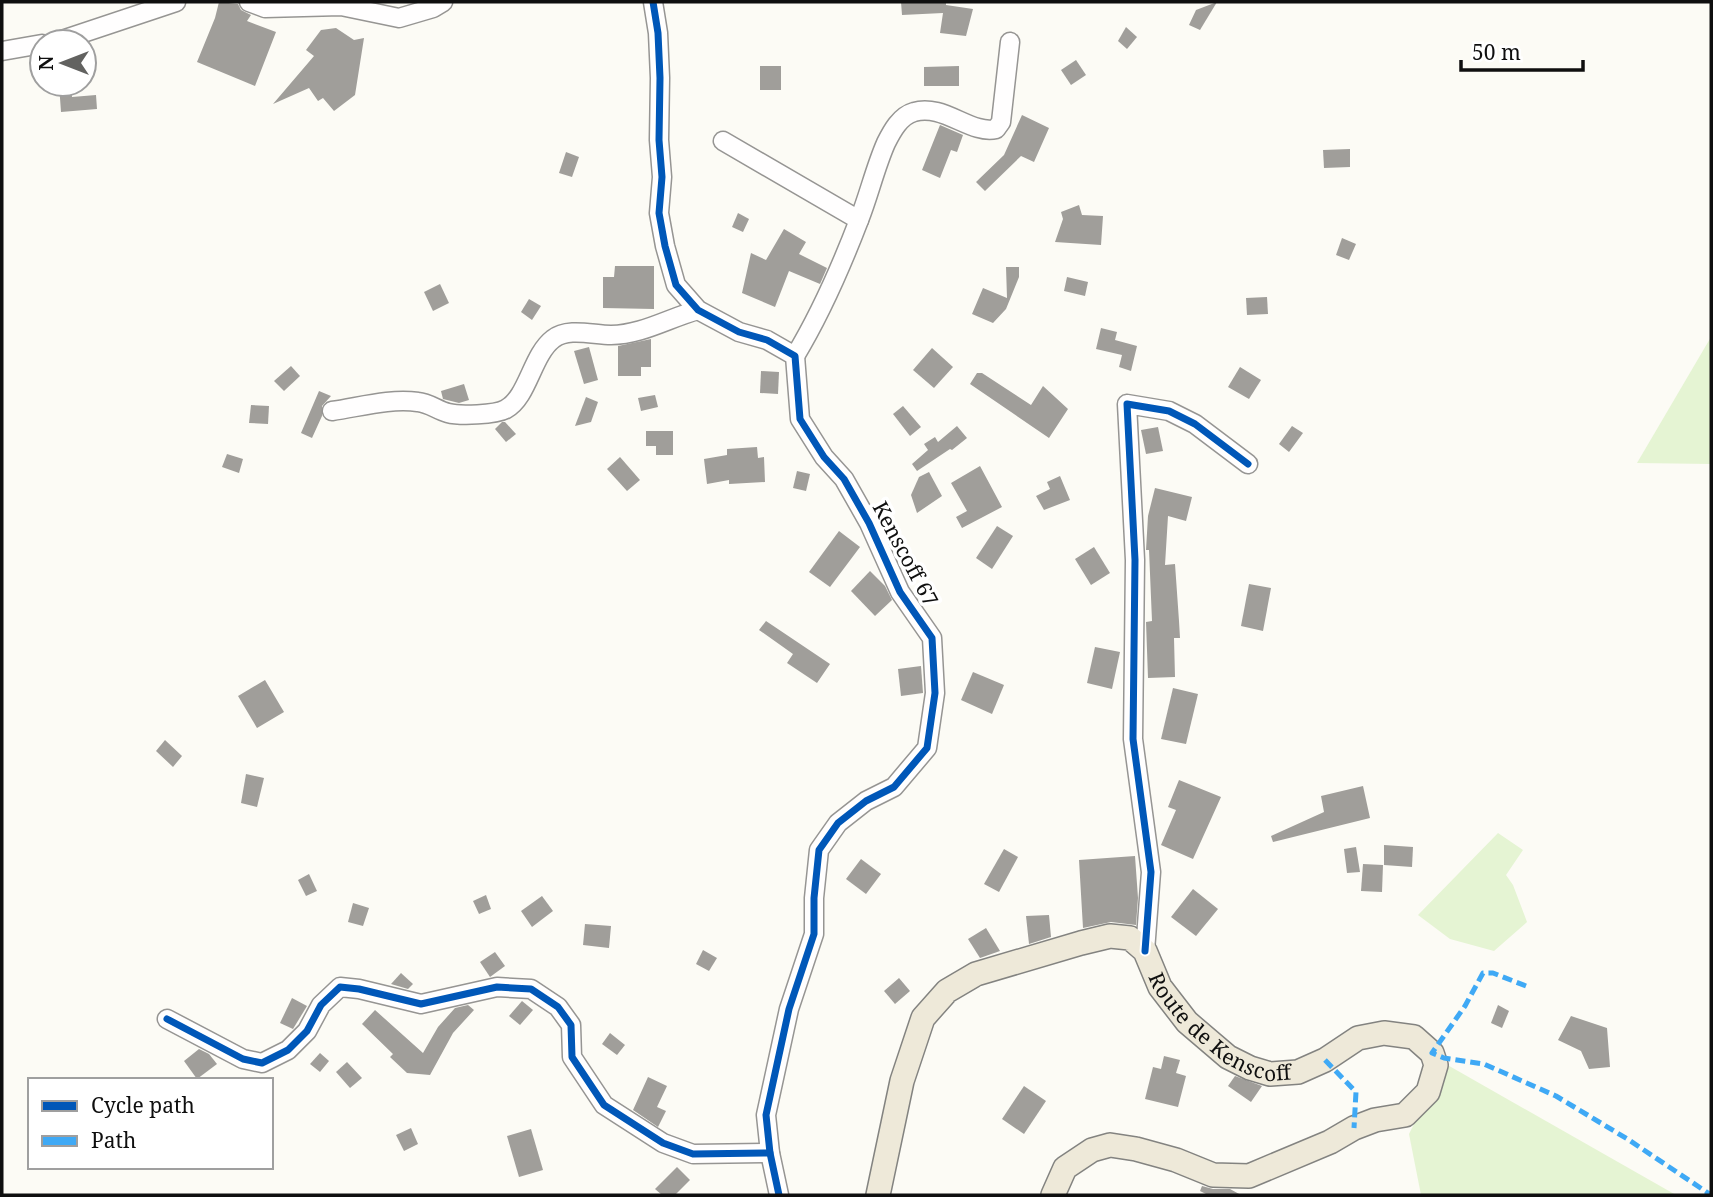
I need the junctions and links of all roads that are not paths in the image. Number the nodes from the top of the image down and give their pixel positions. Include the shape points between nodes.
1 (176, 2) edge
2 (249, 2) edge
3 (443, 2) edge
4 (653, 2) edge
5 (98, 28) edge
6 (1010, 42) dead end
7 (28, 46) edge
8 (2, 51) edge
9 (723, 141) dead end
10 (859, 220) junction
11 (698, 310) junction
12 (795, 356) junction
13 (332, 411) dead end
14 (1248, 464) dead end
15 (1145, 951) junction
16 (167, 1019) dead end
17 (770, 1153) junction
18 (779, 1195) edge
19 (878, 1195) edge
20 (1053, 1195) edge

1 - 5 street
2 - 3 street via 265,8 341,6 399,18
4 - 11 street via 660,78 659,213 676,285
6 - 10 street via 999,126 988,130 943,113 911,113 898,123 886,144
7 - 8 street
9 - 10 street
10 - 12 street via 816,322
11 - 12 street
11 - 13 street via 635,333 556,336 544,346 517,399 507,409 457,414 418,401 396,401
12 - 17 street, Kenscoff 67 via 800,419 844,479 900,592 932,638 935,692 927,748 894,787 838,823 819,850 814,934 789,1009 766,1115
14 - 15 street via 1170,411 1127,404 1135,560 1133,739 1151,872
15 - 19 main road, Route de Kenscoff via 1130,938 1110,936 976,974 947,991 923,1018 902,1081
15 - 20 main road, Route de Kenscoff via 1160,987 1180,1013 1228,1058 1270,1074 1298,1072 1359,1038 1384,1033 1414,1037 1432,1053 1436,1066 1428,1092 1405,1115 1354,1128 1249,1176 1213,1175 1163,1156 1110,1145 1092,1150 1065,1168
16 - 17 street via 243,1059 262,1063 288,1050 307,1031 321,1004 340,988 421,1004 497,987 531,989 558,1007 571,1025 572,1057 604,1105 663,1143 693,1154
17 - 18 street, Kenscoff 67

